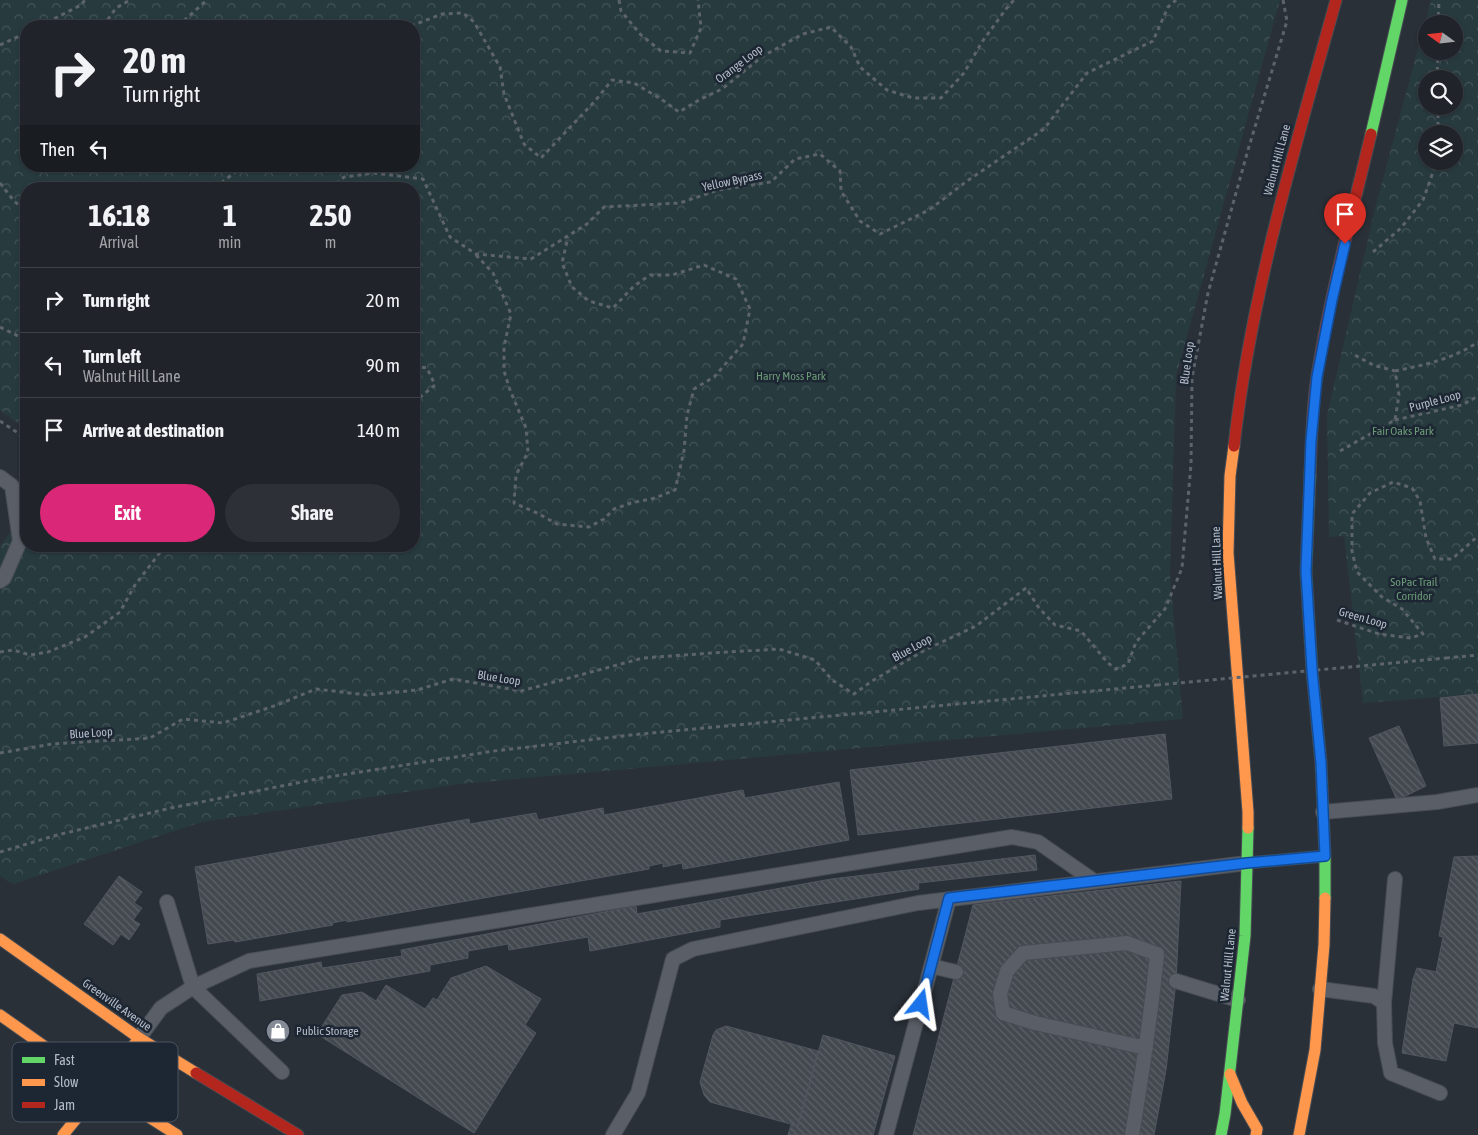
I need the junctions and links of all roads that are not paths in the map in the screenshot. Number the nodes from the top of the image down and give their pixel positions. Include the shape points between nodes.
1 (1336, 0) edge
2 (1402, 0) edge
3 (0, 477) edge
4 (0, 581) edge
5 (1478, 795) edge
6 (1323, 812) junction
7 (1325, 856) junction
8 (1247, 863) junction
9 (1395, 879) dead end
10 (1094, 881) junction
11 (949, 898) junction
12 (167, 902) dead end
13 (0, 939) edge
14 (931, 966) junction
15 (956, 972) dead end
16 (1176, 981) dead end
17 (193, 987) junction
18 (1320, 989) junction
19 (1238, 1000) junction
20 (1384, 1003) junction
21 (0, 1015) edge
22 (139, 1038) junction
23 (38, 1042) edge
24 (136, 1042) edge
25 (146, 1042) edge
26 (1146, 1048) junction
27 (178, 1062) edge
28 (282, 1072) dead end
29 (1230, 1072) junction
30 (1440, 1093) dead end
31 (74, 1122) edge
32 (157, 1122) edge
33 (63, 1135) edge
34 (177, 1135) edge
35 (298, 1135) edge
36 (613, 1135) edge
37 (886, 1135) edge
38 (1132, 1135) edge
39 (1221, 1135) edge
40 (1256, 1135) edge
41 (1299, 1135) edge

1 - 8 main road, Walnut Hill Lane via 1275,221 1254,314 1239,398 1230,476 1228,553 1248,812
2 - 6 main road via 1317,377 1306,571
3 - 4 lane via 12,486 20,541
5 - 6 lane
6 - 7 main road
7 - 8 main road
7 - 18 main road
8 - 10 lane
8 - 19 main road, Walnut Hill Lane via 1245,936
9 - 20 lane
10 - 11 lane
10 - 17 lane via 1038,842 1012,837 249,961
11 - 14 lane
11 - 36 lane via 693,949 673,959 638,1094
12 - 17 lane
13 - 22 main road, Greenville Avenue
14 - 15 lane
14 - 37 lane
16 - 19 lane
17 - 22 lane via 161,1008
17 - 28 lane
18 - 20 lane via 1374,996
18 - 41 main road via 1315,1050
19 - 29 main road, Walnut Hill Lane
20 - 30 lane via 1390,1073
21 - 23 main road
22 - 24 main road
22 - 25 main road, Greenville Avenue
26 - 26 lane via 1157,954 1127,943 1023,953 1008,970 1000,994 1003,1013
26 - 38 lane
27 - 35 main road, Greenville Avenue
29 - 39 main road, Walnut Hill Lane
29 - 40 main road via 1257,1129
31 - 33 main road
32 - 34 main road

